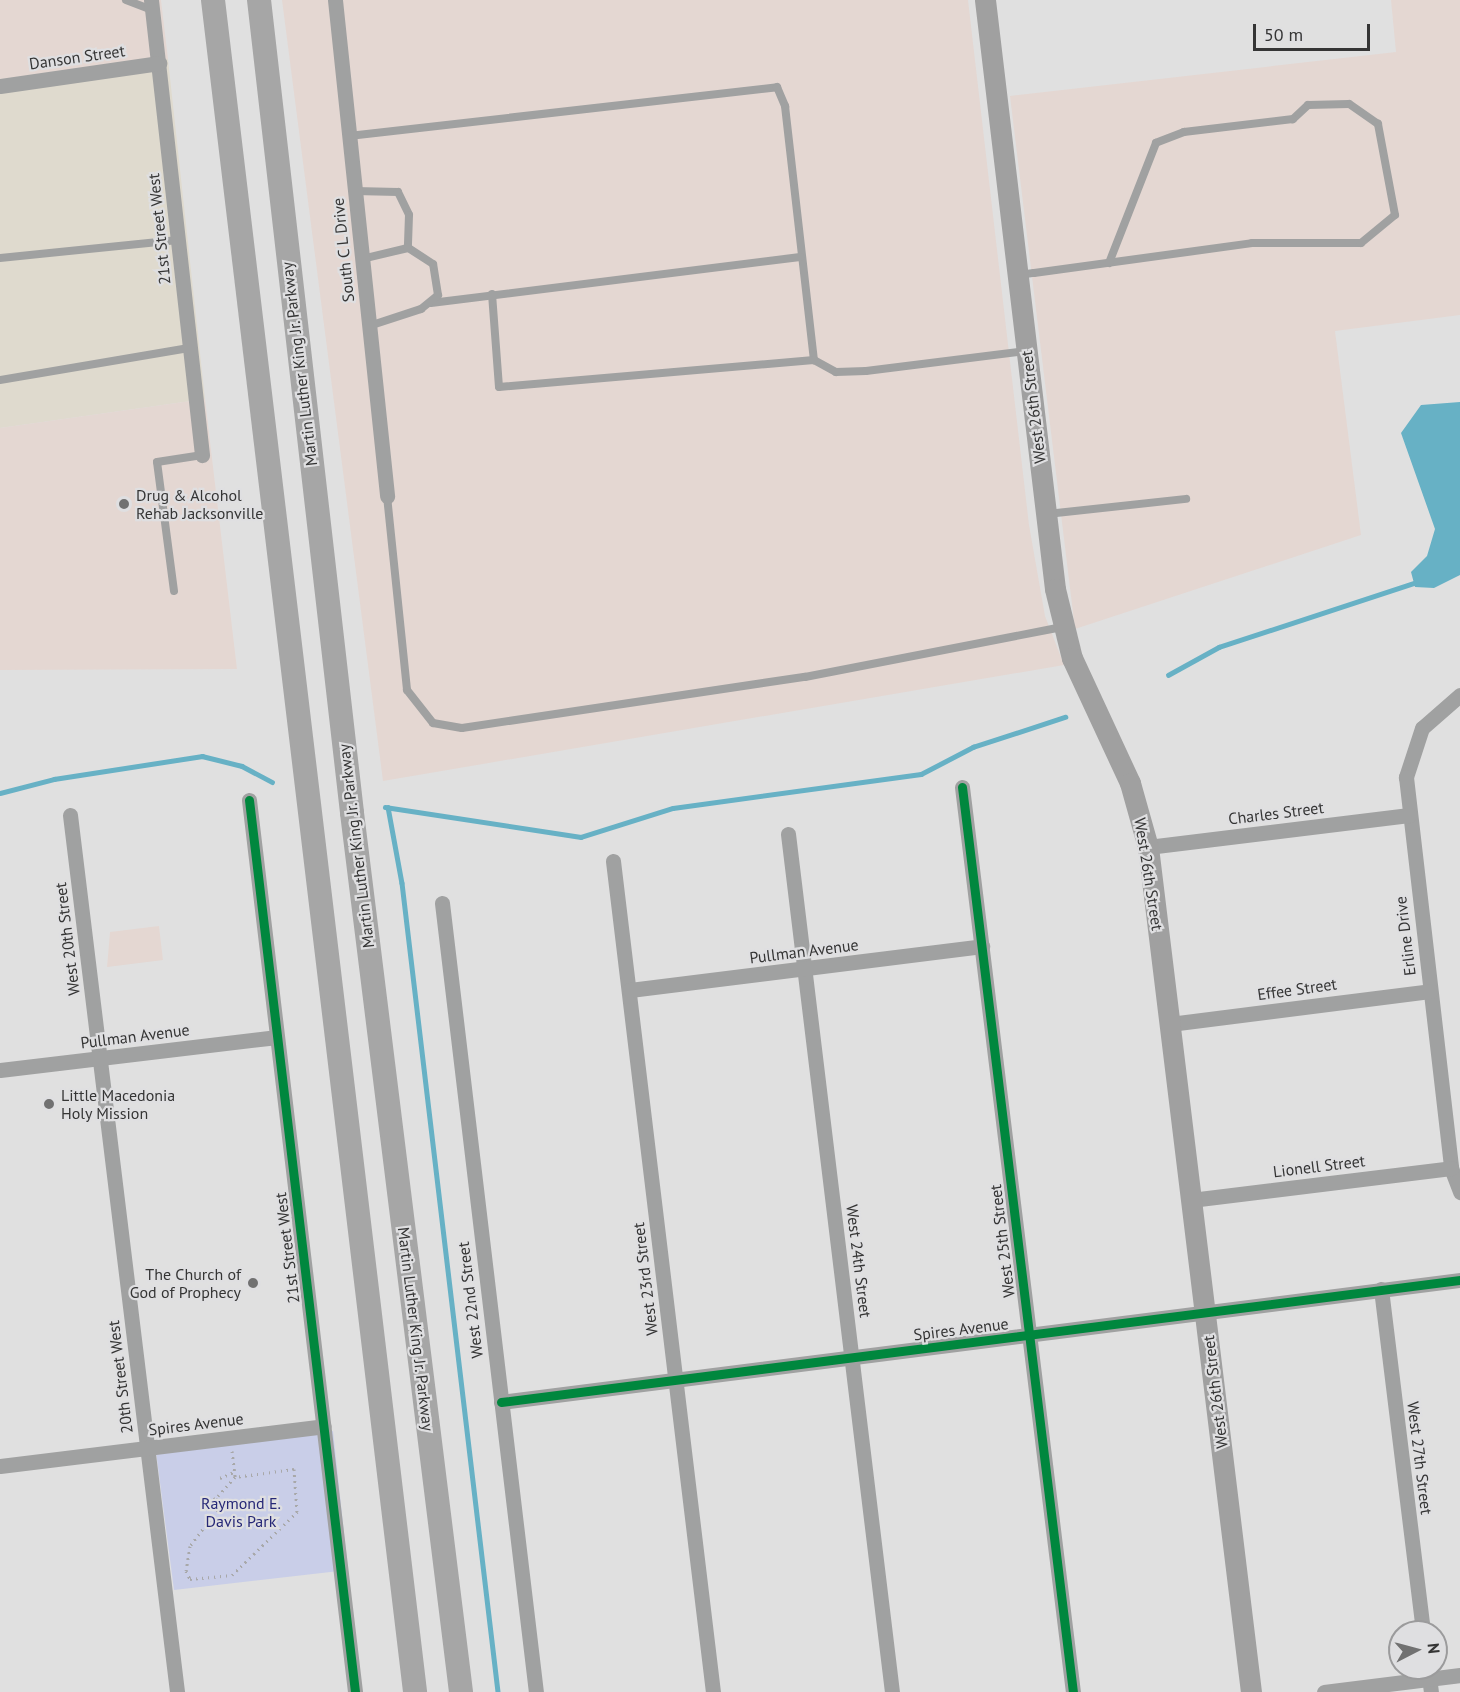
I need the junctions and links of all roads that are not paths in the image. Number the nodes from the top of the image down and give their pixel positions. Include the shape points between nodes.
1 (126, 0) edge
2 (213, 0) edge
3 (259, 0) edge
4 (334, 0) edge
5 (985, 0) edge
6 (152, 5) edge
7 (159, 63) junction
8 (0, 86) edge
9 (349, 136) junction
10 (355, 191) junction
11 (178, 240) junction
12 (408, 248) junction
13 (800, 257) junction
14 (0, 258) edge
15 (362, 259) junction
16 (1109, 263) junction
17 (1017, 275) junction
18 (492, 294) junction
19 (431, 303) junction
20 (369, 327) junction
21 (190, 348) junction
22 (1026, 351) junction
23 (814, 360) junction
24 (0, 380) edge
25 (202, 454) joint
26 (387, 496) joint
27 (1186, 499) dead end
28 (1046, 514) junction
29 (174, 591) dead end
30 (1062, 627) junction
31 (1460, 695) edge
32 (962, 787) dead end
33 (249, 800) dead end
34 (70, 815) dead end
35 (1409, 815) junction
36 (788, 834) dead end
37 (1148, 847) junction
38 (613, 861) dead end
39 (442, 903) dead end
40 (982, 946) junction
41 (805, 970) junction
42 (630, 990) junction
43 (1430, 991) junction
44 (1170, 1024) junction
45 (275, 1037) junction
46 (100, 1059) junction
47 (0, 1070) edge
48 (1451, 1168) junction
49 (1460, 1192) edge
50 (1191, 1200) junction
51 (1460, 1280) edge
52 (1381, 1289) junction
53 (1205, 1313) junction
54 (1029, 1336) junction
55 (853, 1357) junction
56 (675, 1380) junction
57 (501, 1402) junction
58 (324, 1426) junction
59 (147, 1448) junction
60 (0, 1466) edge
61 (1422, 1620) edge
62 (1429, 1680) edge
63 (177, 1692) edge
64 (355, 1692) edge
65 (415, 1692) edge
66 (461, 1692) edge
67 (536, 1692) edge
68 (713, 1692) edge
69 (892, 1692) edge
70 (1073, 1692) edge
71 (1251, 1692) edge
72 (1324, 1692) edge

1 - 6 lane
2 - 65 highway
3 - 66 highway, Martin Luther King Jr. Parkway via 352,813
4 - 9 street, South C L Drive
5 - 17 main road, West 26th Street
6 - 7 street, 21st Street West
7 - 8 street, Danson Street
7 - 11 street, 21st Street West
9 - 10 street, South C L Drive
9 - 13 lane via 777,87 785,106
10 - 12 lane via 398,192 409,214
10 - 15 street, South C L Drive
11 - 14 lane
11 - 21 street, 21st Street West
12 - 15 lane
12 - 19 lane via 433,264 438,295
13 - 18 lane
13 - 23 lane
15 - 20 street, South C L Drive
16 - 16 lane via 1252,243 1360,243 1395,215 1378,124 1348,104 1308,105 1293,119 1184,132 1156,143
16 - 17 lane
17 - 22 main road, West 26th Street
18 - 19 lane
18 - 23 lane via 499,387
19 - 20 lane
20 - 26 street, South C L Drive
21 - 24 lane
21 - 25 street, 21st Street West
22 - 23 lane via 866,371 836,372
22 - 28 main road, West 26th Street
25 - 29 lane via 157,462
26 - 30 lane via 407,690 433,723 452,727 481,729 805,677
27 - 28 lane
28 - 30 main road, West 26th Street
30 - 37 main road, West 26th Street via 1087,697 1130,783
31 - 35 street, Erline Drive via 1428,719 1412,747 1406,777
32 - 40 street, West 25th Street
33 - 45 street, 21st Street West
34 - 46 street, West 20th Street
35 - 37 street, Charles Street
35 - 43 street, Erline Drive
36 - 41 street, West 24th Street
37 - 44 main road, West 26th Street
38 - 42 street, West 23rd Street
39 - 57 street, West 22nd Street
40 - 41 street, Pullman Avenue
40 - 54 street, West 25th Street
41 - 42 street, Pullman Avenue
41 - 55 street, West 24th Street
42 - 56 street, West 23rd Street
43 - 44 street, Effee Street
43 - 48 street, Erline Drive
44 - 50 main road, West 26th Street
45 - 46 street, Pullman Avenue
45 - 58 street, 21st Street West
46 - 47 street, Pullman Avenue
46 - 59 street, 20th Street West
48 - 49 street, Erline Drive
48 - 50 street, Lionell Street
50 - 53 main road, West 26th Street
51 - 52 street, Spires Avenue
52 - 53 street, Spires Avenue
52 - 61 street, West 27th Street
53 - 54 street, Spires Avenue
53 - 71 main road, West 26th Street
54 - 55 street, Spires Avenue
54 - 70 street, West 25th Street
55 - 56 street, Spires Avenue
55 - 69 street, West 24th Street
56 - 57 street, Spires Avenue
56 - 68 street, West 23rd Street
57 - 67 street, West 22nd Street
58 - 59 street, Spires Avenue
58 - 64 street, 21st Street West
59 - 60 street, Spires Avenue
59 - 63 street, 20th Street West
62 - 72 street

